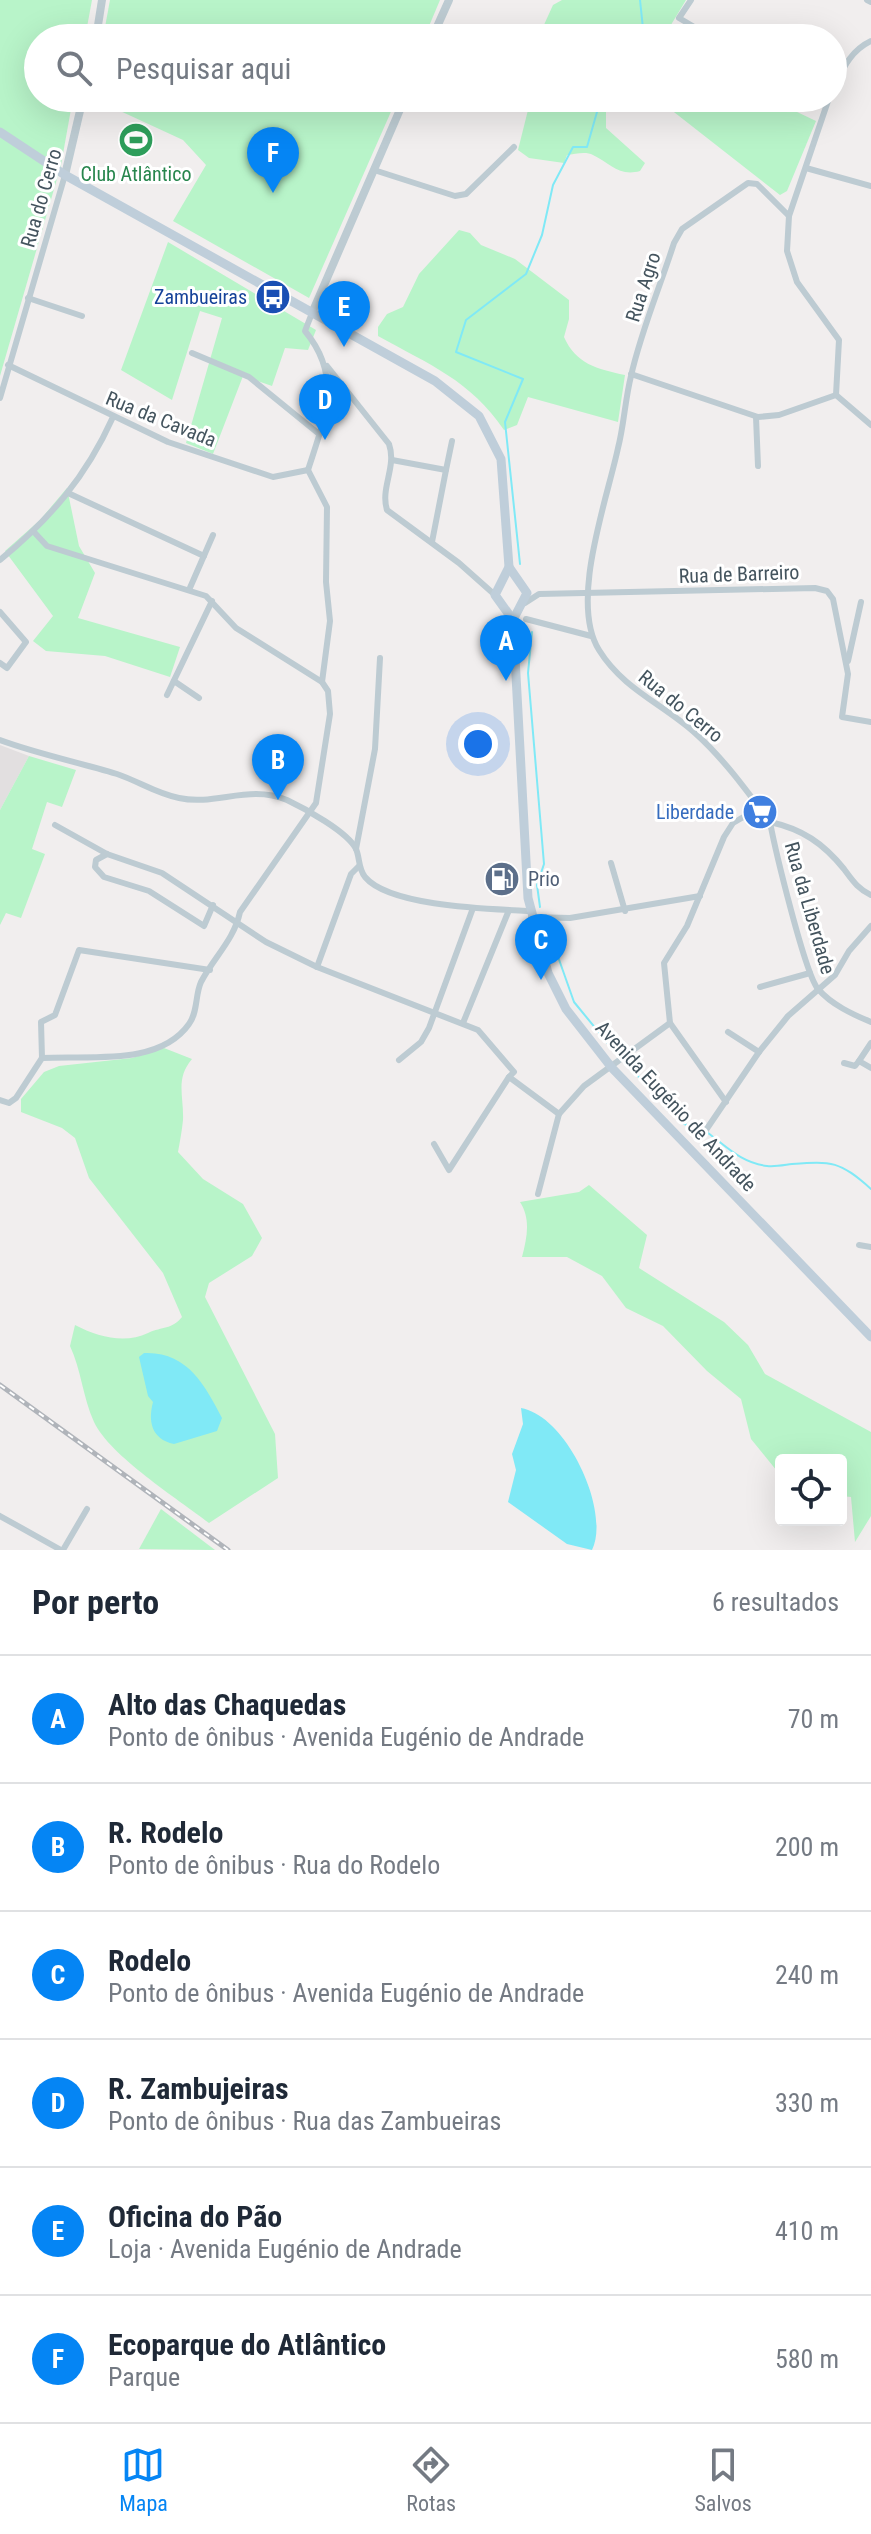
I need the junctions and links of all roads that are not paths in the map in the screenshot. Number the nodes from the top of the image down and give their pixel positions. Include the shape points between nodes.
1 (102, 0) edge
2 (449, 0) edge
3 (691, 0) edge
4 (98, 24) edge
5 (438, 24) edge
6 (689, 24) edge
7 (871, 41) edge
8 (847, 61) edge
9 (80, 112) edge
10 (399, 112) edge
11 (824, 112) edge
12 (0, 132) edge
13 (514, 147) dead end
14 (806, 168) junction
15 (374, 170) junction
16 (65, 175) junction
17 (871, 186) edge
18 (789, 216) junction
19 (28, 298) junction
20 (312, 313) junction
21 (82, 316) dead end
22 (192, 353) dead end
23 (8, 365) junction
24 (327, 366) junction
25 (631, 374) junction
26 (836, 395) junction
27 (0, 398) edge
28 (113, 417) junction
29 (756, 417) junction
30 (871, 425) edge
31 (319, 434) junction
32 (452, 441) dead end
33 (392, 460) junction
34 (758, 466) dead end
35 (308, 470) junction
36 (446, 470) junction
37 (68, 493) junction
38 (34, 532) junction
39 (213, 535) dead end
40 (432, 542) junction
41 (204, 556) junction
42 (0, 560) edge
43 (508, 584) junction
44 (189, 590) junction
45 (590, 592) junction
46 (539, 594) junction
47 (212, 601) junction
48 (861, 602) dead end
49 (523, 605) junction
50 (507, 609) junction
51 (0, 612) edge
52 (526, 619) dead end
53 (513, 620) junction
54 (591, 636) junction
55 (380, 658) dead end
56 (0, 663) edge
57 (846, 665) junction
58 (174, 681) junction
59 (322, 682) junction
60 (167, 695) dead end
61 (199, 698) dead end
62 (871, 722) edge
63 (0, 740) edge
64 (759, 808) junction
65 (310, 814) junction
66 (770, 822) junction
67 (55, 825) dead end
68 (356, 849) junction
69 (107, 854) junction
70 (611, 863) dead end
71 (359, 866) junction
72 (871, 895) edge
73 (700, 896) junction
74 (213, 905) junction
75 (473, 908) junction
76 (509, 910) junction
77 (625, 911) junction
78 (530, 914) junction
79 (238, 923) junction
80 (871, 926) edge
81 (317, 967) junction
82 (210, 970) junction
83 (810, 973) junction
84 (760, 987) dead end
85 (817, 988) junction
86 (435, 1012) junction
87 (871, 1022) edge
88 (463, 1023) junction
89 (670, 1023) junction
90 (728, 1032) dead end
91 (858, 1039) dead end
92 (869, 1046) edge
93 (759, 1052) junction
94 (42, 1058) junction
95 (399, 1060) dead end
96 (859, 1061) junction
97 (844, 1063) dead end
98 (612, 1068) junction
99 (871, 1068) edge
100 (509, 1077) junction
101 (0, 1100) edge
102 (726, 1102) junction
103 (559, 1114) junction
104 (706, 1130) dead end
105 (434, 1144) dead end
106 (538, 1194) dead end
107 (859, 1245) dead end
108 (871, 1247) edge
109 (871, 1337) edge
110 (87, 1509) dead end
111 (0, 1516) edge
112 (62, 1550) edge

1 - 4 street
2 - 5 street
3 - 6 street via 679,18
7 - 8 street
9 - 16 street, Rua do Cerro
10 - 15 street
11 - 14 street
12 - 16 main road
13 - 15 street via 466,194 455,196
14 - 17 street
14 - 18 street
15 - 20 street
16 - 19 street, Rua do Cerro
16 - 20 main road
18 - 25 street, Rua Agro via 757,184 748,183 682,229
18 - 26 street via 787,251 797,282 839,340
19 - 21 street
19 - 23 street, Rua do Cerro
20 - 24 street via 305,331
20 - 43 main road via 435,381 479,416 501,459
22 - 31 street via 249,377
23 - 27 street, Rua do Cerro
23 - 28 street, Rua da Cavada
24 - 31 street
24 - 33 street via 389,444
25 - 29 street
25 - 45 street via 618,449 594,536
26 - 29 street via 779,415
26 - 30 street
28 - 35 street, Rua da Cavada via 168,442 273,477
28 - 37 street via 87,470
29 - 34 street
31 - 35 street
32 - 36 street
33 - 36 street
33 - 40 street via 387,510
35 - 59 street via 327,507 330,621
36 - 40 street
37 - 38 street
37 - 41 street
38 - 42 street
38 - 44 street via 47,546
39 - 41 street
40 - 43 street via 483,586
41 - 44 street
43 - 46 street
43 - 49 main road via 527,593
43 - 50 main road, Avenida Eugénio de Andrade via 498,604
44 - 47 street
45 - 46 street, Rua de Barreiro
45 - 54 street
45 - 57 street, Rua de Barreiro via 827,591
46 - 49 street
47 - 58 street
47 - 59 street via 236,628
48 - 57 street
49 - 50 main road
49 - 53 main road
50 - 53 main road, Avenida Eugénio de Andrade
51 - 56 street via 26,642 7,668
52 - 54 street
53 - 78 main road, Avenida Eugénio de Andrade
54 - 64 street, Rua do Cerro via 632,688 694,732
55 - 68 street via 375,749
57 - 62 street, Rua de Barreiro via 842,717
58 - 60 street
58 - 61 street
59 - 65 street via 330,714
63 - 65 street via 180,799 263,793
64 - 66 street, Rua do Cerro
64 - 73 street via 733,823
65 - 68 street
65 - 79 street via 247,900
66 - 72 street via 813,838 852,882
66 - 83 street, Rua da Liberdade
67 - 69 street
68 - 71 street
69 - 74 street via 162,873
69 - 74 street via 96,860 95,867 104,877 149,891 204,926
70 - 77 street
71 - 75 street via 366,878 390,891
71 - 81 street via 351,874
73 - 77 street
73 - 89 street via 664,963
74 - 79 street
75 - 76 street
75 - 86 street
76 - 78 street
76 - 88 street
77 - 78 street via 570,918
78 - 98 main road, Avenida Eugénio de Andrade via 548,973 566,1009
79 - 81 street
79 - 82 street
80 - 85 street via 835,975
81 - 86 street
82 - 94 street via 192,1021 172,1039 120,1055
82 - 94 street via 79,950 55,1015 41,1022
83 - 84 street
83 - 85 street, Rua da Liberdade
85 - 87 street, Rua da Liberdade
85 - 93 street
86 - 88 street
86 - 95 street via 421,1042
88 - 100 street via 489,1038 514,1072
89 - 98 street
89 - 102 street
90 - 93 street
91 - 92 street
92 - 96 street
93 - 102 street
94 - 101 street via 16,1098 9,1103
96 - 97 street via 855,1066
96 - 99 street
98 - 103 street via 584,1086
98 - 109 main road, Avenida Eugénio de Andrade
100 - 103 street
100 - 105 street via 449,1170
102 - 104 street
103 - 106 street
107 - 108 street
110 - 112 street
111 - 112 street

